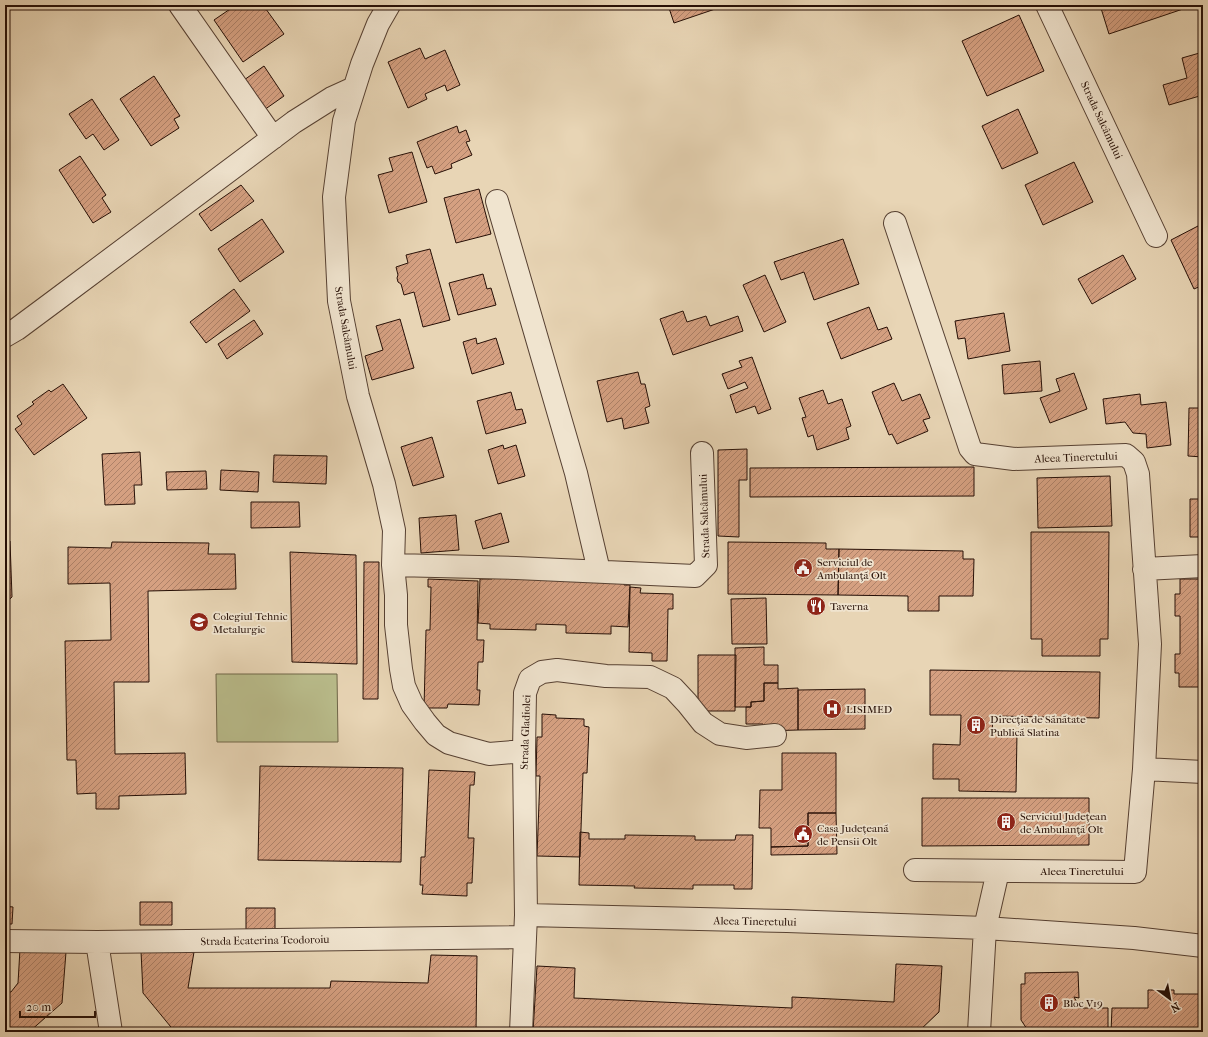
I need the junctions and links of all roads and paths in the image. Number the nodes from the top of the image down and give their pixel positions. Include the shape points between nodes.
1 (180, 5) edge
2 (389, 5) edge
3 (1047, 5) edge
4 (354, 88) junction
5 (273, 138) junction
6 (497, 201) dead end
7 (895, 223) dead end
8 (1156, 236) dead end
9 (5, 336) edge
10 (702, 453) dead end
11 (394, 566) junction
12 (1203, 566) edge
13 (1144, 569) junction
14 (599, 571) junction
15 (776, 735) dead end
16 (524, 751) junction
17 (1144, 769) junction
18 (1203, 772) edge
19 (915, 870) dead end
20 (998, 871) junction
21 (526, 915) junction
22 (985, 928) junction
23 (525, 937) junction
24 (5, 941) edge
25 (97, 942) junction
26 (1203, 946) edge
27 (110, 1032) edge
28 (521, 1032) edge
29 (979, 1032) edge

1 - 5 street
2 - 4 street, Strada Salcâmului via 378,24
3 - 8 street, Strada Salcâmului
4 - 5 street via 332,98
4 - 11 street, Strada Salcâmului via 344,121 334,197 339,301 358,396 384,484 394,530
5 - 9 street via 17,330
6 - 14 street via 576,473
7 - 13 street, Aleea Tineretului via 970,448 975,454 1014,459 1126,455 1134,462 1138,474
10 - 14 street, Strada Salcâmului via 706,565 694,576
11 - 14 street, Strada Salcâmului
11 - 16 street, Strada Salcâmului via 396,625 401,669 404,686 416,710 436,735 449,743 490,754
12 - 13 street
13 - 17 street, Aleea Tineretului via 1150,644
15 - 16 street, Strada Gladiolei via 746,738 720,734 703,723 674,688 650,677 606,676 557,670 542,672 530,679 525,693
16 - 21 street, Strada Gladiolei
17 - 18 street
17 - 20 street, Aleea Tineretului via 1135,872
19 - 20 street, Aleea Tineretului
20 - 22 street
21 - 22 street, Aleea Tineretului
21 - 23 street, Strada Gladiolei
22 - 26 street, Aleea Tineretului via 1134,938
22 - 29 street
23 - 25 street, Strada Ecaterina Teodoroiu
23 - 28 street, Strada Gladiolei
24 - 25 street, Strada Ecaterina Teodoroiu
25 - 27 street

